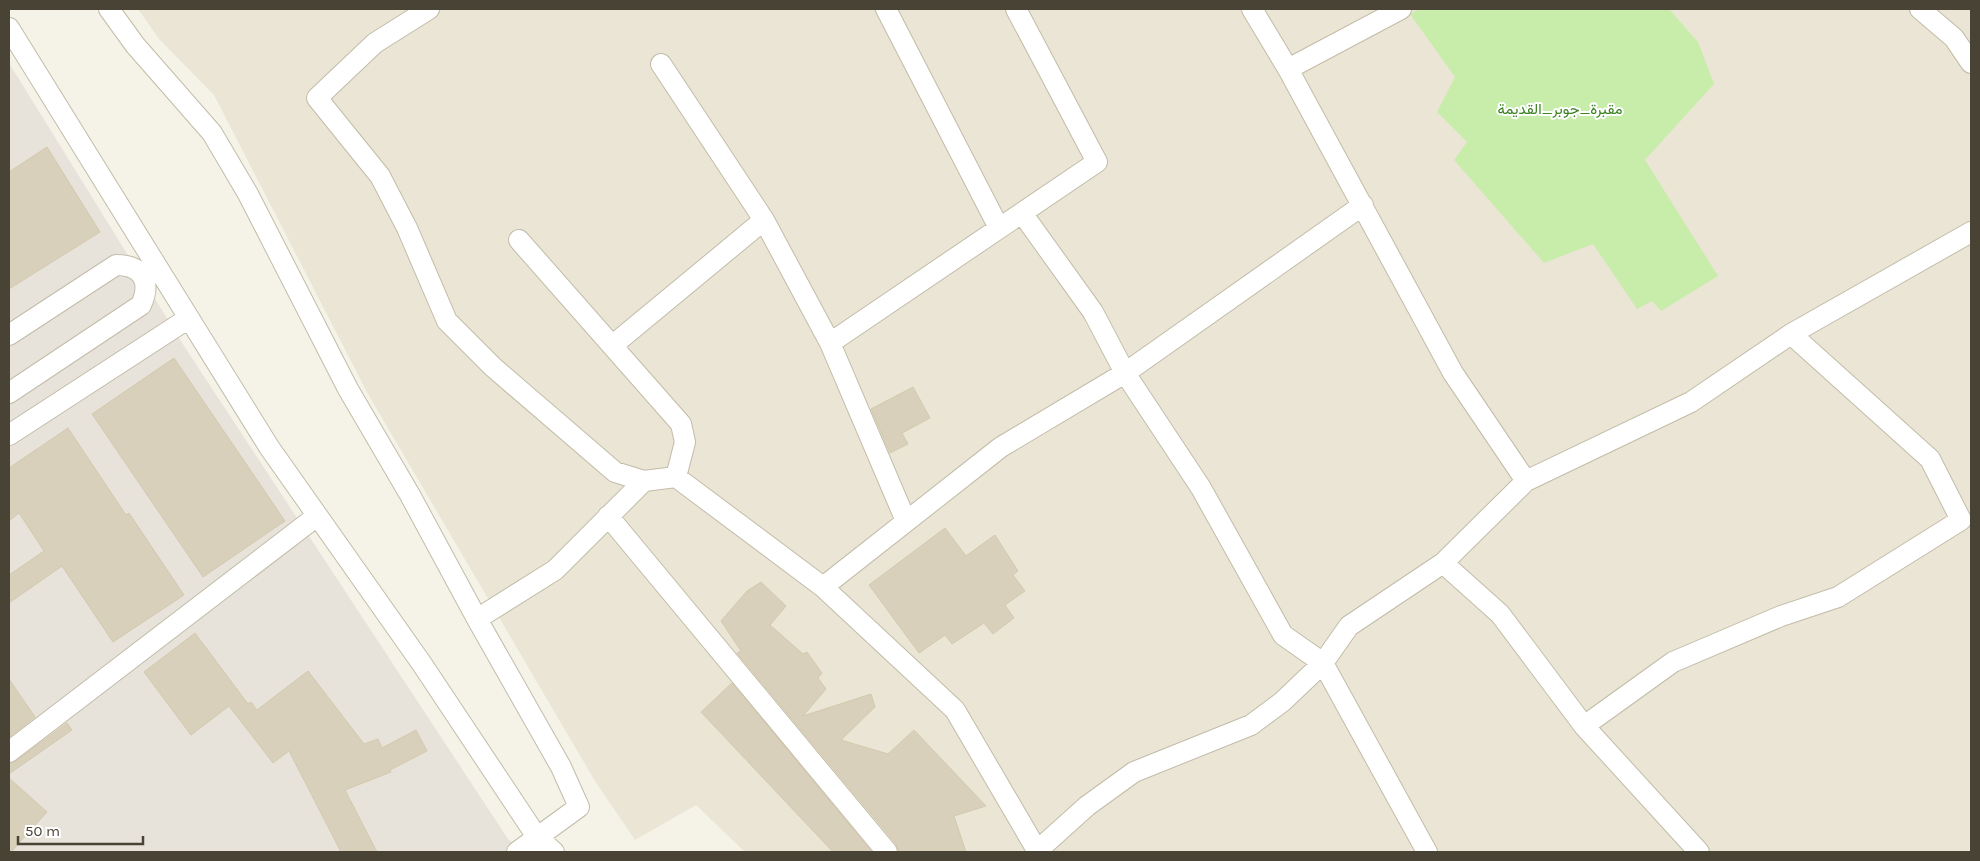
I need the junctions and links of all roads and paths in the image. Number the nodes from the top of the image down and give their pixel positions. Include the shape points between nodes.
1 (109, 9) edge
2 (429, 9) edge
3 (886, 9) edge
4 (1016, 9) edge
5 (1252, 9) edge
6 (1401, 9) edge
7 (1920, 9) edge
8 (9, 28) edge
9 (1971, 63) edge
10 (661, 64) dead end
11 (1288, 69) junction
12 (1363, 206) junction
13 (1022, 213) junction
14 (764, 220) junction
15 (999, 228) junction
16 (1971, 232) edge
17 (519, 240) dead end
18 (148, 252) junction
19 (128, 265) junction
20 (189, 318) junction
21 (1791, 334) junction
22 (9, 335) edge
23 (830, 343) junction
24 (613, 345) junction
25 (1125, 373) junction
26 (9, 393) edge
27 (9, 435) edge
28 (676, 476) junction
29 (644, 481) junction
30 (1526, 481) junction
31 (317, 516) junction
32 (608, 516) junction
33 (906, 520) junction
34 (1968, 522) edge
35 (1443, 563) junction
36 (823, 587) junction
37 (477, 619) junction
38 (1323, 664) junction
39 (1584, 726) junction
40 (9, 752) edge
41 (537, 837) junction
42 (517, 852) edge
43 (554, 852) edge
44 (887, 852) edge
45 (1037, 852) edge
46 (1427, 852) edge
47 (1699, 852) edge

1 - 37 street via 135,45 212,133 252,202 348,389
2 - 29 street via 376,43 317,98 380,176 407,228 447,321 493,367 615,472
3 - 15 street
4 - 13 street via 1097,162
5 - 11 street
6 - 11 street
7 - 9 street via 1954,38
8 - 18 street
10 - 14 street
11 - 12 street
12 - 25 street
12 - 30 street via 1453,373
13 - 15 street
13 - 25 street via 1093,312
14 - 23 street
14 - 24 street
15 - 23 street
16 - 21 street
17 - 24 street
18 - 19 street
18 - 20 street
19 - 22 street via 116,265
19 - 26 street via 139,271 145,282 146,294 141,305
20 - 27 street
20 - 31 street via 269,447
21 - 30 street via 1691,402
21 - 34 street via 1930,458
23 - 33 street
24 - 28 street via 681,424 685,442
25 - 33 street via 1000,447
25 - 38 street via 1201,488 1283,635
28 - 29 street
28 - 36 street
29 - 32 street
30 - 35 street
31 - 40 street
31 - 41 street via 422,664
32 - 37 street via 555,570
32 - 44 street
33 - 36 street
34 - 39 street via 1838,597 1780,616 1673,662
35 - 38 street via 1349,626
35 - 39 street via 1500,614
36 - 45 street via 955,710
37 - 41 street via 561,767 579,807
38 - 45 street via 1251,725 1134,772 1087,806
38 - 46 street
39 - 47 street
41 - 42 street
41 - 43 street

